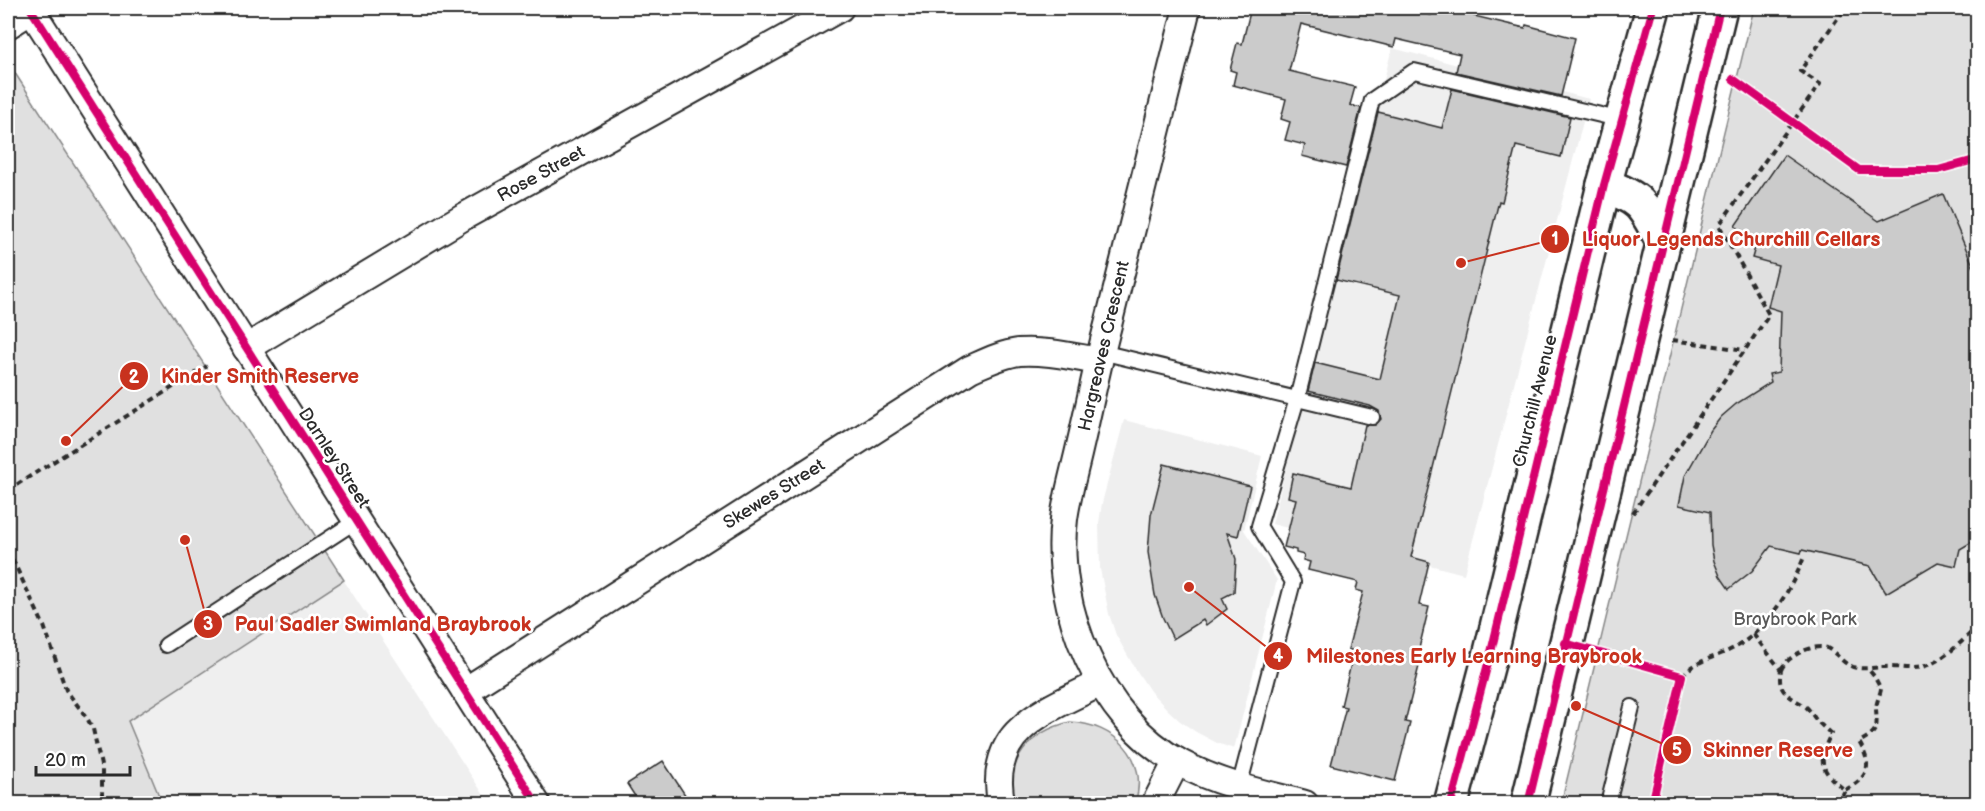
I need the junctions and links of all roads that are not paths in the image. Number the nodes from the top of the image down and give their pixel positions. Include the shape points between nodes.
1 (32, 8) edge
2 (840, 8) edge
3 (1187, 8) edge
4 (1653, 8) edge
5 (1720, 8) edge
6 (8, 25) edge
7 (1623, 120) junction
8 (1604, 184) junction
9 (1663, 242) junction
10 (246, 348) junction
11 (1100, 356) junction
12 (1297, 399) junction
13 (1372, 417) dead end
14 (356, 521) junction
15 (166, 645) dead end
16 (1100, 683) junction
17 (465, 691) junction
18 (1632, 707) dead end
19 (1178, 761) junction
20 (1239, 787) junction
21 (537, 804) edge
22 (1002, 804) edge
23 (1155, 804) edge
24 (1305, 804) edge
25 (1451, 804) edge
26 (1528, 804) edge
27 (1608, 804) edge

1 - 6 street
1 - 10 street, Darnley Street
2 - 10 street, Rose Street via 463,217
3 - 11 street, Hargreaves Crescent
4 - 7 main road, Churchill Avenue
5 - 9 main road
7 - 8 main road, Churchill Avenue
7 - 12 lane via 1414,71 1371,100
8 - 9 main road via 1629,194 1646,209
8 - 25 main road, Churchill Avenue
9 - 26 main road
10 - 14 street, Darnley Street
11 - 12 lane
11 - 16 street, Hargreaves Crescent via 1064,519 1062,554 1066,594 1081,642
11 - 17 street, Skewes Street via 1018,352 970,369
12 - 13 lane
12 - 20 lane via 1259,526 1293,582
14 - 15 lane
14 - 17 street, Darnley Street
16 - 19 street, Hargreaves Crescent via 1146,739
16 - 22 street via 1018,730 1000,767 998,790
17 - 21 street, Darnley Street
18 - 27 lane
19 - 20 street, Hargreaves Crescent
19 - 23 street
20 - 24 street, Hargreaves Crescent

